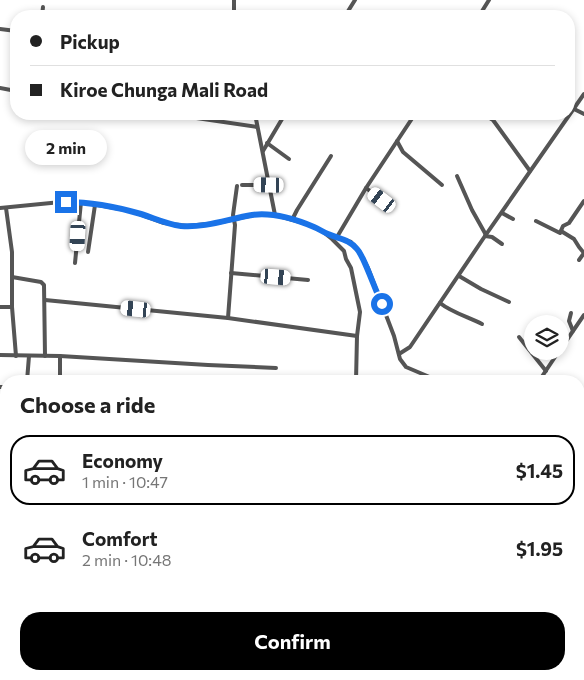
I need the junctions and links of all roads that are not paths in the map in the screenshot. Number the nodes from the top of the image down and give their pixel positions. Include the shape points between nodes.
1 (43, 7) dead end
2 (43, 10) edge
3 (584, 94) edge
4 (575, 108) edge
5 (210, 120) edge
6 (256, 120) edge
7 (281, 120) edge
8 (411, 120) edge
9 (493, 120) edge
10 (565, 120) edge
11 (257, 127) junction
12 (397, 141) junction
13 (267, 143) junction
14 (262, 151) junction
15 (332, 156) dead end
16 (289, 159) dead end
17 (530, 171) junction
18 (457, 176) dead end
19 (242, 185) dead end
20 (269, 185) junction
21 (442, 185) dead end
22 (236, 186) dead end
23 (366, 188) junction
24 (382, 200) dead end
25 (584, 201) edge
26 (81, 202) junction
27 (95, 205) junction
28 (0, 208) edge
29 (6, 208) junction
30 (502, 213) junction
31 (275, 215) junction
32 (234, 219) junction
33 (513, 219) dead end
34 (292, 220) junction
35 (536, 221) dead end
36 (561, 231) junction
37 (326, 234) junction
38 (486, 236) junction
39 (337, 237) junction
40 (502, 244) dead end
41 (88, 252) dead end
42 (579, 260) dead end
43 (76, 263) dead end
44 (231, 272) junction
45 (458, 276) junction
46 (12, 277) junction
47 (308, 280) dead end
48 (45, 300) junction
49 (509, 302) dead end
50 (440, 303) junction
51 (12, 307) junction
52 (0, 308) edge
53 (570, 313) dead end
54 (584, 314) edge
55 (228, 318) junction
56 (482, 324) dead end
57 (573, 331) junction
58 (357, 336) junction
59 (519, 337) dead end
60 (569, 337) edge
61 (399, 354) junction
62 (0, 355) edge
63 (16, 356) junction
64 (29, 356) junction
65 (45, 356) junction
66 (60, 356) junction
67 (553, 360) edge
68 (276, 368) dead end
69 (546, 371) junction
70 (28, 375) edge
71 (60, 375) edge
72 (356, 375) edge
73 (425, 375) edge
74 (543, 375) edge

1 - 2 street
3 - 4 street
5 - 11 street
6 - 11 street
7 - 13 street
8 - 12 street
9 - 17 street
10 - 17 street
11 - 14 street
12 - 21 street via 409,158
12 - 23 street
13 - 14 street
13 - 16 street
14 - 20 street
15 - 34 street
17 - 30 street
18 - 38 street
19 - 20 street
20 - 31 street
22 - 32 street
23 - 24 street
23 - 39 street
25 - 36 street
26 - 27 street
26 - 29 street
26 - 43 street
27 - 32 street via 131,211 180,226
27 - 41 street
28 - 29 street
29 - 46 street
30 - 33 street
30 - 38 street
31 - 32 street
31 - 34 street
32 - 44 street
34 - 37 street
35 - 36 street
36 - 42 street via 574,239 584,253
37 - 39 street
37 - 58 street via 344,251 351,268 360,312
38 - 40 street
38 - 45 street
39 - 61 street via 351,242 359,251
44 - 47 street
44 - 55 street
45 - 49 street
45 - 50 street
46 - 48 street via 43,283
46 - 51 street
48 - 55 street
48 - 65 street
50 - 56 street
50 - 61 street via 410,347
51 - 52 street
51 - 63 street
53 - 57 street
54 - 57 street
55 - 58 street
57 - 60 street
58 - 72 street
59 - 69 street
61 - 73 street via 406,367
62 - 63 street
63 - 64 street
64 - 65 street
64 - 70 street
65 - 66 street
66 - 68 street
66 - 71 street
67 - 69 street
69 - 74 street

